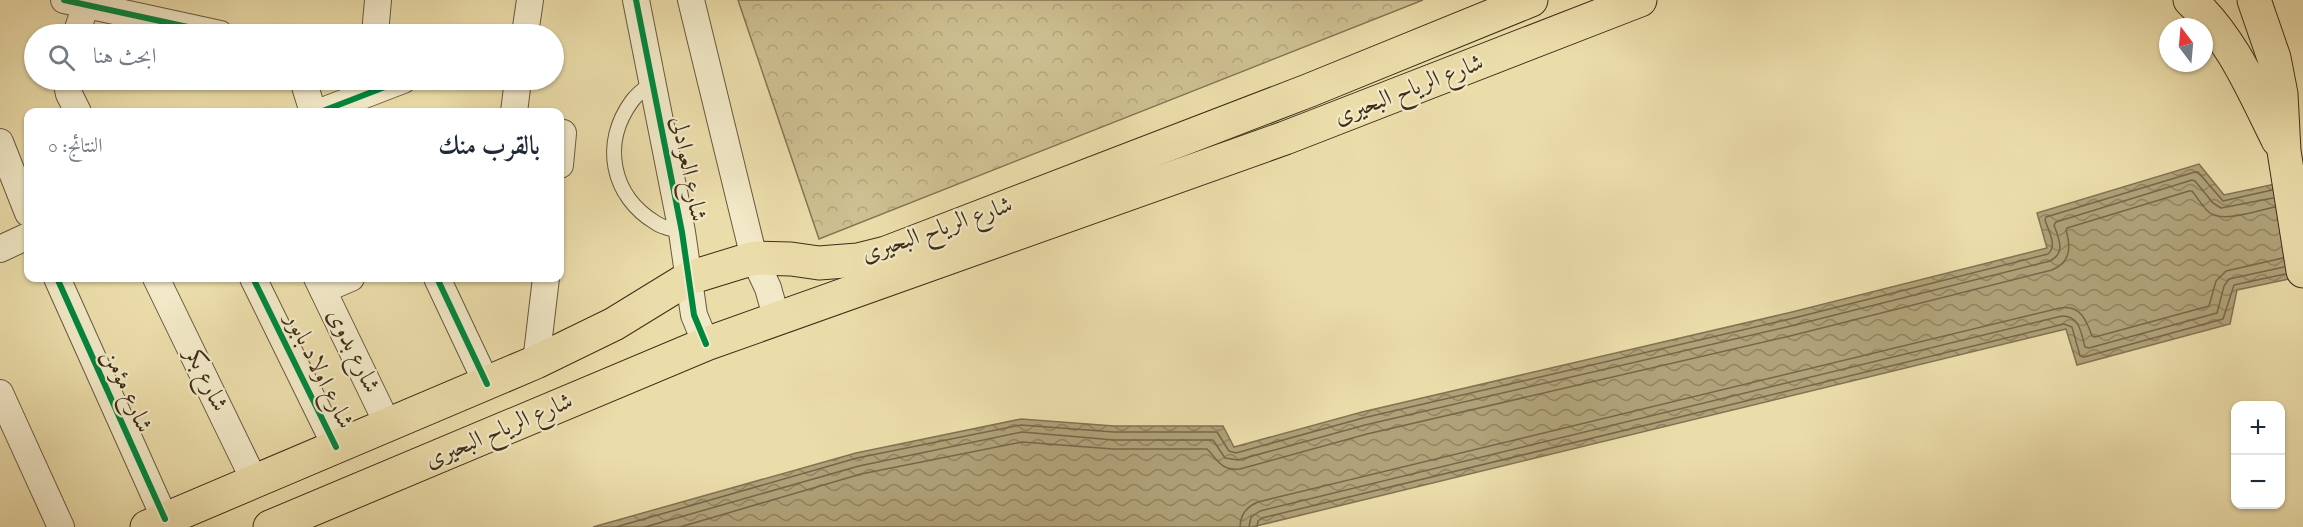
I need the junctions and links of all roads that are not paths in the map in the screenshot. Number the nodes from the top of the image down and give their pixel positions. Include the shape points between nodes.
1 (378, 0) edge
2 (530, 0) edge
3 (636, 0) edge
4 (691, 0) edge
5 (1531, 0) edge
6 (1640, 0) edge
7 (2190, 0) edge
8 (2254, 0) edge
9 (75, 2) edge
10 (76, 24) edge
11 (175, 24) edge
12 (376, 24) edge
13 (525, 24) edge
14 (652, 83) junction
15 (68, 90) edge
16 (306, 90) edge
17 (517, 90) edge
18 (373, 94) edge
19 (76, 108) edge
20 (312, 108) edge
21 (332, 108) edge
22 (514, 108) edge
23 (0, 142) edge
24 (2285, 164) junction
25 (24, 203) edge
26 (682, 232) junction
27 (24, 238) edge
28 (0, 249) edge
29 (754, 258) junction
30 (2303, 271) edge
31 (689, 278) junction
32 (59, 282) edge
33 (158, 282) edge
34 (255, 282) edge
35 (439, 282) edge
36 (546, 282) edge
37 (320, 284) edge
38 (777, 320) junction
39 (706, 344) junction
40 (536, 362) junction
41 (488, 384) junction
42 (0, 393) edge
43 (388, 425) junction
44 (336, 447) junction
45 (255, 482) junction
46 (156, 523) edge
47 (62, 527) edge
48 (270, 527) edge

1 - 12 street
2 - 13 street
3 - 14 street, شارع العوادلى
4 - 29 street, شارع العوادلى
5 - 29 main road, شارع الرياح البحيرى via 886,253 819,263
6 - 38 main road, شارع الرياح البحيرى via 1285,138
7 - 24 main road via 2234,51
8 - 24 main road via 2274,58 2281,94
9 - 10 street
9 - 11 street
14 - 26 street, شارع العوادلى
14 - 26 lane via 633,98 620,119 613,143 614,168 623,191 638,211 658,225
15 - 19 street
16 - 20 street
17 - 22 street
18 - 21 street
23 - 25 street
24 - 30 main road
26 - 31 street, شارع العوادلى
27 - 28 street
29 - 31 main road, شارع الرياح البحيرى
29 - 38 street, شارع العوادلى
31 - 39 street, شارع العوادلى via 694,315
31 - 40 main road, شارع الرياح البحيرى via 614,324
32 - 46 street, شارع مؤمن
33 - 45 street, شارع بكر
34 - 44 street, شارع اولاد بابور
35 - 41 street
36 - 40 street
37 - 43 street, شارع بدوى
38 - 39 main road, شارع الرياح البحيرى
39 - 48 main road, شارع الرياح البحيرى
40 - 41 main road, شارع الرياح البحيرى
41 - 43 main road, شارع الرياح البحيرى
42 - 47 street
43 - 44 main road, شارع الرياح البحيرى
44 - 45 main road, شارع الرياح البحيرى
45 - 46 main road, شارع الرياح البحيرى

